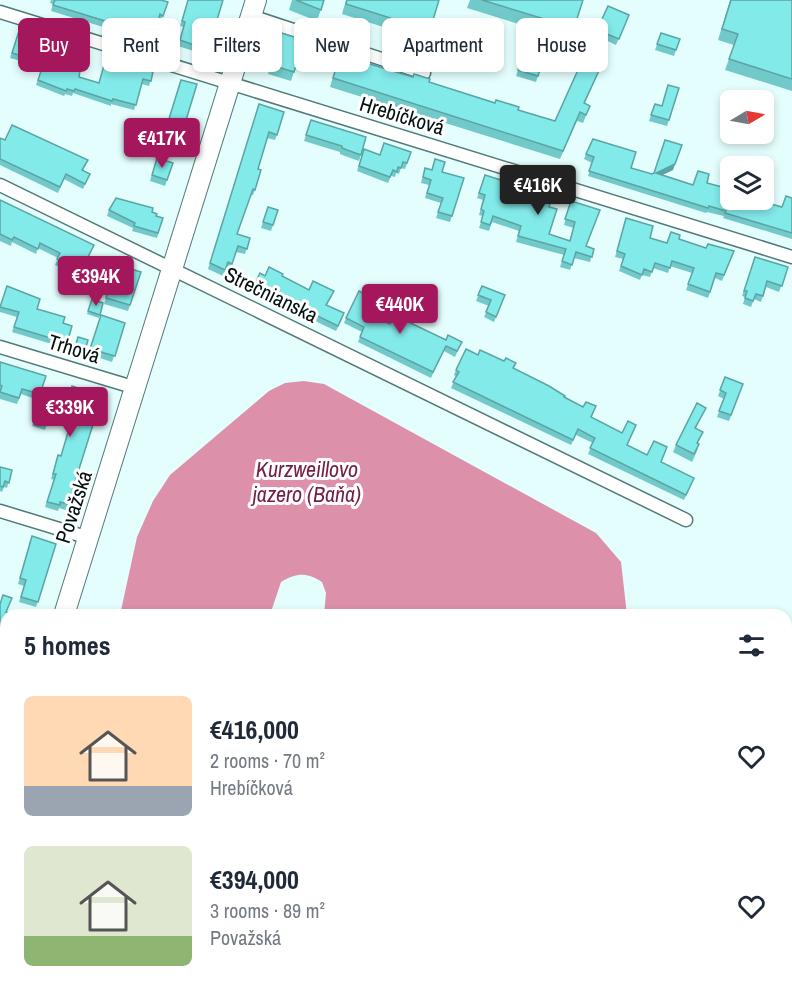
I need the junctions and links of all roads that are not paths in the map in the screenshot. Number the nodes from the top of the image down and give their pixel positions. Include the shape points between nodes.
1 (253, 8) edge
2 (0, 12) edge
3 (424, 73) dead end
4 (230, 84) junction
5 (0, 185) edge
6 (792, 257) edge
7 (173, 269) junction
8 (0, 347) edge
9 (136, 388) junction
10 (0, 511) edge
11 (686, 520) dead end
12 (89, 538) junction
13 (66, 609) edge

1 - 3 street
1 - 4 main road, Považská
2 - 4 street, Hrebíčková
4 - 6 street, Hrebíčková
4 - 7 main road, Považská
5 - 7 street, Strečnianska
7 - 9 main road, Považská
7 - 11 street, Strečnianska
8 - 9 street, Trhová
9 - 12 main road, Považská
10 - 12 street
12 - 13 main road, Považská

